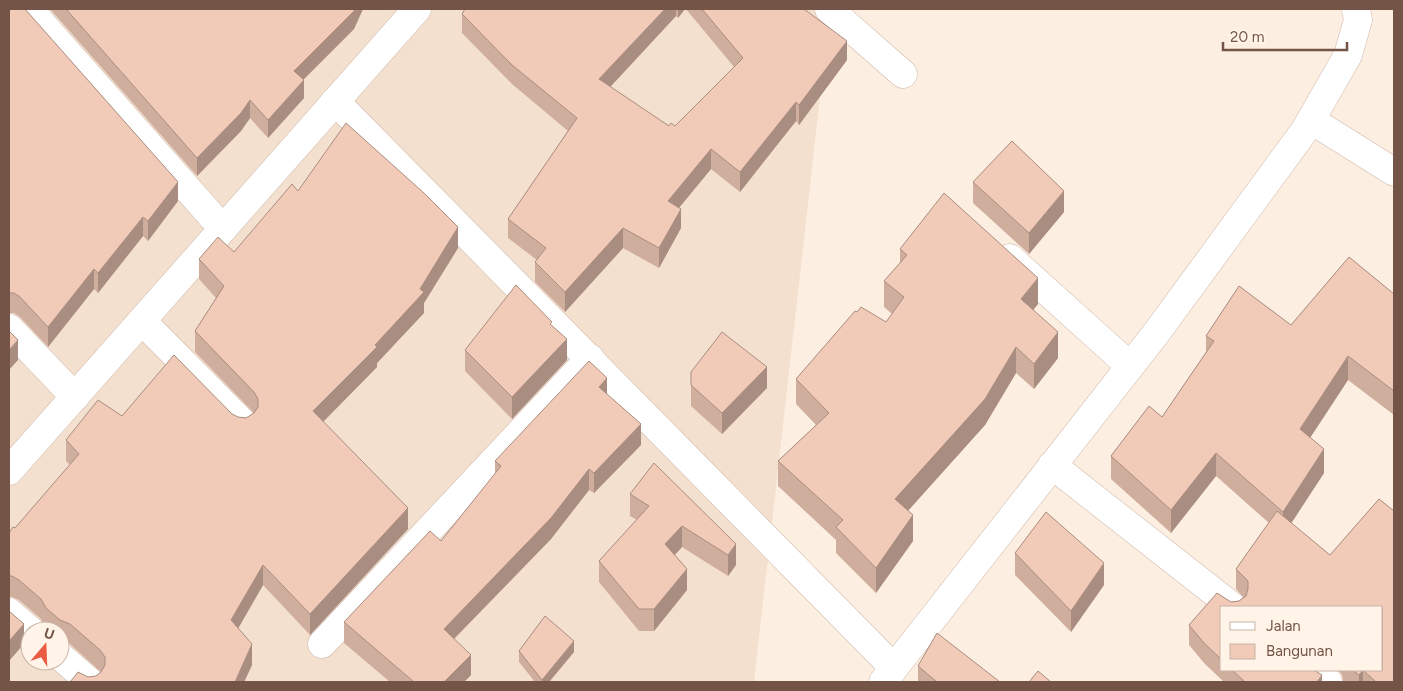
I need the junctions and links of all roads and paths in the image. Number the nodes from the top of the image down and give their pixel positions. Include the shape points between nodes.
1 (29, 9) edge
2 (417, 9) edge
3 (829, 9) edge
4 (1356, 9) edge
5 (903, 74) dead end
6 (336, 101) junction
7 (1311, 120) junction
8 (1394, 172) edge
9 (223, 229) junction
10 (992, 241) edge
11 (142, 321) junction
12 (9, 328) edge
13 (590, 358) junction
14 (1130, 366) junction
15 (75, 397) junction
16 (243, 423) edge
17 (1052, 465) junction
18 (9, 471) edge
19 (1232, 606) edge
20 (9, 612) edge
21 (20, 622) edge
22 (322, 644) dead end
23 (70, 665) edge
24 (1313, 671) edge
25 (889, 675) edge
26 (90, 682) edge
27 (1328, 682) edge

1 - 9 street
2 - 6 street
3 - 5 street
4 - 7 street via 1358,20 1348,55
6 - 9 street
6 - 13 street
7 - 8 street
7 - 14 street
9 - 11 street
10 - 14 street
11 - 15 street
11 - 16 street
12 - 15 street
13 - 22 street
13 - 25 street
14 - 17 street
15 - 18 street
17 - 19 street
17 - 25 street
20 - 21 street
23 - 26 street
24 - 27 street

